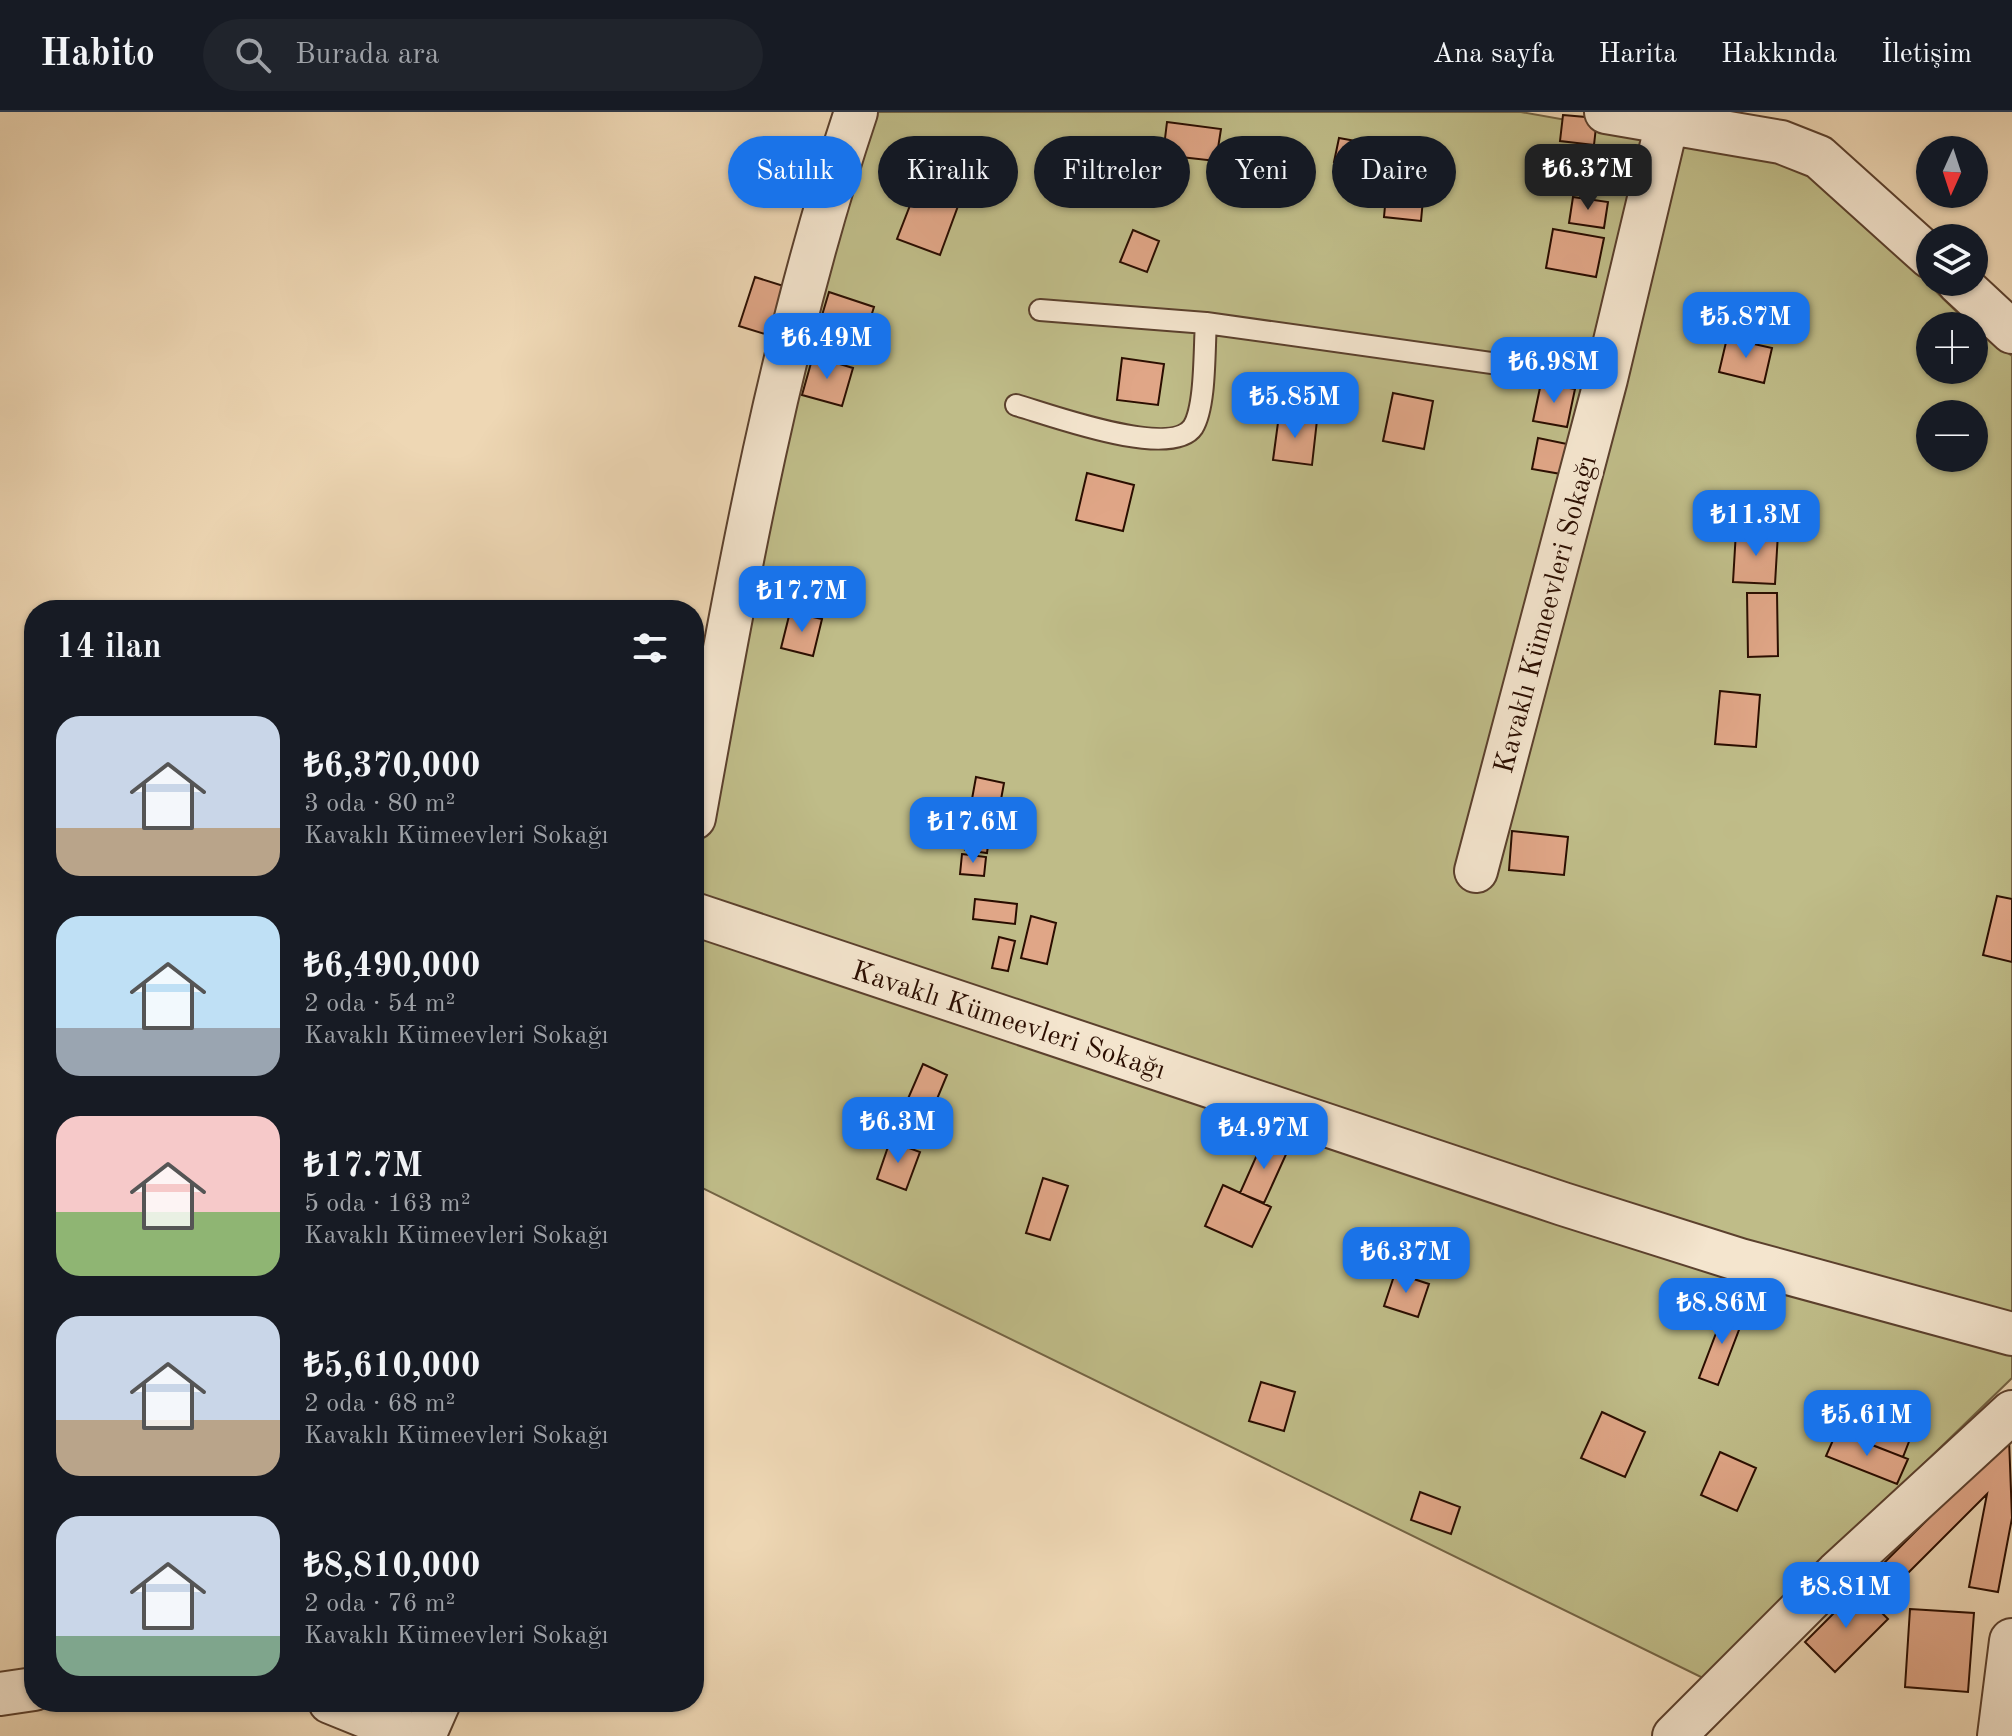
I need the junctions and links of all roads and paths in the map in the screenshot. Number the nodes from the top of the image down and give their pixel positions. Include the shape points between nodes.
1 (856, 112) edge
2 (1606, 112) edge
3 (1667, 123) junction
4 (1916, 244) edge
5 (1973, 296) edge
6 (1040, 310) dead end
7 (1206, 323) junction
8 (2012, 332) edge
9 (1606, 379) junction
10 (1016, 405) dead end
11 (704, 763) edge
12 (1476, 871) dead end
13 (704, 917) edge
14 (2012, 1334) edge
15 (2012, 1412) edge
16 (2012, 1641) edge
17 (24, 1690) edge
18 (0, 1694) edge
19 (355, 1712) edge
20 (435, 1712) edge
21 (414, 1736) edge
22 (424, 1736) edge
23 (1674, 1736) edge
24 (2000, 1736) edge

1 - 11 street via 776,395
2 - 3 street
3 - 4 street via 1781,142 1819,157
3 - 9 street, Kavaklı Kümeevleri Sokağı
5 - 8 street
6 - 7 lane
7 - 9 lane
7 - 10 lane via 1200,401 1193,427 1182,436 1133,438
9 - 12 street, Kavaklı Kümeevleri Sokağı
13 - 14 street, Kavaklı Kümeevleri Sokağı via 1563,1204 1740,1260
15 - 23 street via 1837,1573
16 - 24 street
17 - 18 street
19 - 21 street
20 - 22 street

